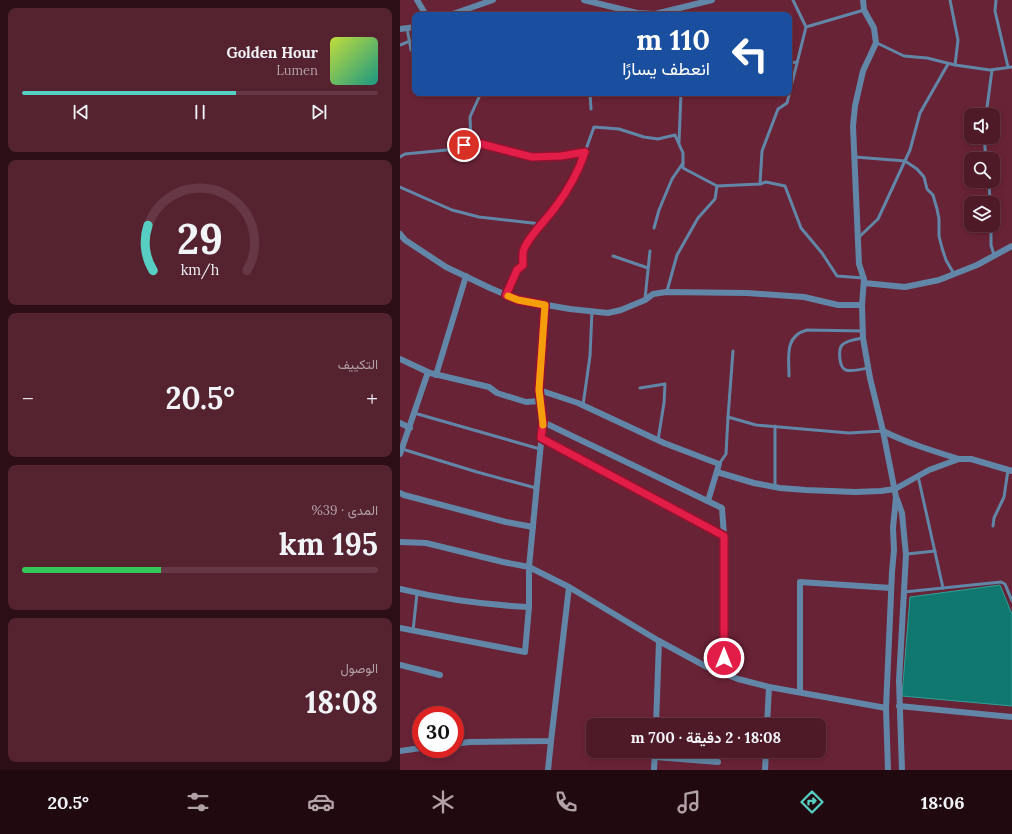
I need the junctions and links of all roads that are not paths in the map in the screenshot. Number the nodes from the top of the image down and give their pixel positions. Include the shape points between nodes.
1 (417, 0) edge
2 (492, 0) edge
3 (584, 0) edge
4 (712, 0) edge
5 (793, 0) edge
6 (863, 0) edge
7 (950, 0) edge
8 (996, 0) edge
9 (600, 2) edge
10 (864, 10) junction
11 (424, 12) edge
12 (458, 12) edge
13 (629, 12) edge
14 (663, 12) edge
15 (412, 27) edge
16 (806, 27) junction
17 (407, 28) junction
18 (400, 29) edge
19 (410, 41) junction
20 (876, 43) junction
21 (400, 45) edge
22 (412, 51) edge
23 (797, 62) junction
24 (792, 63) edge
25 (948, 64) junction
26 (955, 66) junction
27 (1008, 67) junction
28 (1012, 67) edge
29 (992, 70) junction
30 (792, 82) edge
31 (480, 96) edge
32 (590, 96) edge
33 (681, 96) edge
34 (788, 96) edge
35 (591, 108) dead end
36 (987, 108) edge
37 (470, 141) junction
38 (679, 144) junction
39 (585, 152) junction
40 (400, 157) edge
41 (855, 157) junction
42 (905, 161) junction
43 (683, 163) junction
44 (760, 184) junction
45 (717, 186) junction
46 (400, 187) edge
47 (541, 224) junction
48 (654, 228) dead end
49 (991, 232) edge
50 (400, 234) edge
51 (858, 238) junction
52 (1012, 246) edge
53 (650, 251) dead end
54 (994, 255) junction
55 (613, 256) dead end
56 (648, 268) junction
57 (954, 274) junction
58 (466, 276) junction
59 (864, 281) junction
60 (666, 292) junction
61 (506, 295) junction
62 (645, 300) junction
63 (545, 305) junction
64 (862, 305) junction
65 (592, 311) junction
66 (863, 334) junction
67 (733, 352) dead end
68 (400, 359) edge
69 (868, 368) junction
70 (428, 372) junction
71 (436, 375) junction
72 (789, 376) dead end
73 (640, 388) dead end
74 (539, 390) junction
75 (540, 402) junction
76 (583, 405) junction
77 (414, 413) junction
78 (728, 417) junction
79 (543, 422) junction
80 (400, 423) edge
81 (775, 426) junction
82 (410, 428) junction
83 (882, 431) junction
84 (541, 438) junction
85 (658, 440) junction
86 (402, 448) edge
87 (540, 449) junction
88 (959, 459) junction
89 (719, 464) junction
90 (1010, 470) edge
91 (717, 472) junction
92 (918, 476) junction
93 (775, 487) junction
94 (536, 488) junction
95 (895, 488) junction
96 (400, 493) edge
97 (896, 497) junction
98 (708, 500) junction
99 (993, 526) dead end
100 (533, 527) junction
101 (724, 536) junction
102 (400, 542) edge
103 (935, 551) junction
104 (906, 555) junction
105 (893, 563) junction
106 (905, 564) junction
107 (529, 567) junction
108 (569, 587) junction
109 (891, 588) junction
110 (943, 588) junction
111 (400, 589) edge
112 (904, 592) junction
113 (417, 593) junction
114 (1012, 601) edge
115 (529, 607) junction
116 (400, 628) edge
117 (413, 631) junction
118 (659, 641) junction
119 (400, 665) edge
120 (724, 673) junction
121 (440, 675) dead end
122 (770, 687) junction
123 (800, 692) junction
124 (899, 706) junction
125 (886, 708) junction
126 (1012, 717) edge
127 (656, 718) edge
128 (768, 718) edge
129 (551, 741) junction
130 (464, 743) edge
131 (412, 749) edge
132 (400, 751) edge
133 (655, 758) edge
134 (686, 758) edge
135 (766, 758) edge
136 (718, 762) dead end
137 (548, 770) edge
138 (654, 770) edge
139 (765, 770) edge
140 (888, 770) edge
141 (902, 770) edge

1 - 11 street
2 - 12 street
3 - 9 street
4 - 14 street
5 - 16 lane
6 - 10 street
7 - 26 lane via 958,40
8 - 27 lane via 995,11
9 - 13 street
10 - 16 lane
10 - 20 street via 874,28
15 - 17 street
16 - 23 lane
17 - 18 street
17 - 19 lane
19 - 21 lane
19 - 22 lane
20 - 25 lane via 904,56 928,58
20 - 41 street via 863,71 855,106
23 - 24 lane
23 - 30 lane
25 - 26 lane
25 - 42 lane via 920,113
26 - 29 lane
27 - 28 lane
27 - 29 lane
29 - 36 lane
31 - 37 lane via 470,117
32 - 35 lane
33 - 38 lane
34 - 44 lane via 787,102 778,109 762,150
37 - 39 lane via 532,157
37 - 40 lane via 456,149 405,154
38 - 39 lane via 675,135 658,139 619,128 594,127
38 - 43 lane via 683,153
39 - 47 lane via 570,186
41 - 42 lane
41 - 51 street
42 - 51 lane via 878,219
42 - 57 lane via 924,177 927,189 933,195 939,219 938,236
43 - 45 lane via 683,168
43 - 48 lane via 672,179
44 - 45 lane
44 - 59 lane via 766,182 786,186 802,228 837,276
45 - 60 lane via 714,199 698,218 677,255
46 - 47 lane via 452,210 479,217
47 - 61 lane via 524,250 523,265 517,270
49 - 54 lane
50 - 58 street via 446,267
51 - 59 street via 859,264
52 - 54 street
53 - 56 lane
54 - 57 street
55 - 56 lane
56 - 62 lane
57 - 59 street via 905,287
58 - 61 street
58 - 71 street
59 - 64 street
60 - 62 street via 653,294
60 - 64 street via 747,293 804,297 838,305
61 - 63 street
62 - 65 street via 621,310
63 - 65 street
63 - 74 street
64 - 66 street
65 - 76 lane via 590,356
66 - 69 street
66 - 69 lane via 842,346 841,366 848,371
66 - 72 lane via 802,331 794,337 788,347
67 - 78 lane
68 - 70 street
69 - 83 street
70 - 71 street
70 - 77 street
71 - 75 street via 489,387 497,393 526,402
73 - 85 lane via 665,384
74 - 75 street
74 - 76 street
75 - 79 street
76 - 85 street
77 - 82 street
77 - 87 lane
78 - 81 lane via 756,425
78 - 89 lane via 726,454
79 - 84 street
79 - 98 street
80 - 82 street
81 - 83 lane via 849,433
81 - 93 lane
82 - 86 street
83 - 88 street via 900,440
83 - 95 street
84 - 87 street
84 - 101 street
85 - 89 street
86 - 94 lane
87 - 94 street
88 - 90 street via 971,459
88 - 92 street
89 - 91 street
90 - 99 lane via 1004,497
91 - 93 street
91 - 98 street
92 - 95 street
92 - 103 lane
93 - 95 street via 855,492
94 - 100 street
95 - 97 street
96 - 100 street
97 - 104 street via 902,513
97 - 105 street
98 - 101 street via 722,508
100 - 107 street
101 - 120 street
102 - 107 street via 426,543
103 - 104 lane
103 - 110 lane
104 - 106 street
105 - 106 street
105 - 109 street
106 - 112 street
107 - 108 street
107 - 115 street
108 - 118 street
108 - 129 street
109 - 123 street via 800,582
109 - 125 street
110 - 112 lane
110 - 114 lane via 1001,582 1005,584
111 - 113 street
112 - 124 street
113 - 115 street
113 - 117 lane
115 - 117 street via 525,652
116 - 117 street
118 - 120 street via 707,667
118 - 127 street
119 - 121 street
120 - 122 street
122 - 123 street
122 - 128 street
123 - 125 street
124 - 126 street
124 - 141 street
125 - 140 street
129 - 130 street
129 - 137 street
131 - 132 street
133 - 138 street
134 - 136 street
135 - 139 street

